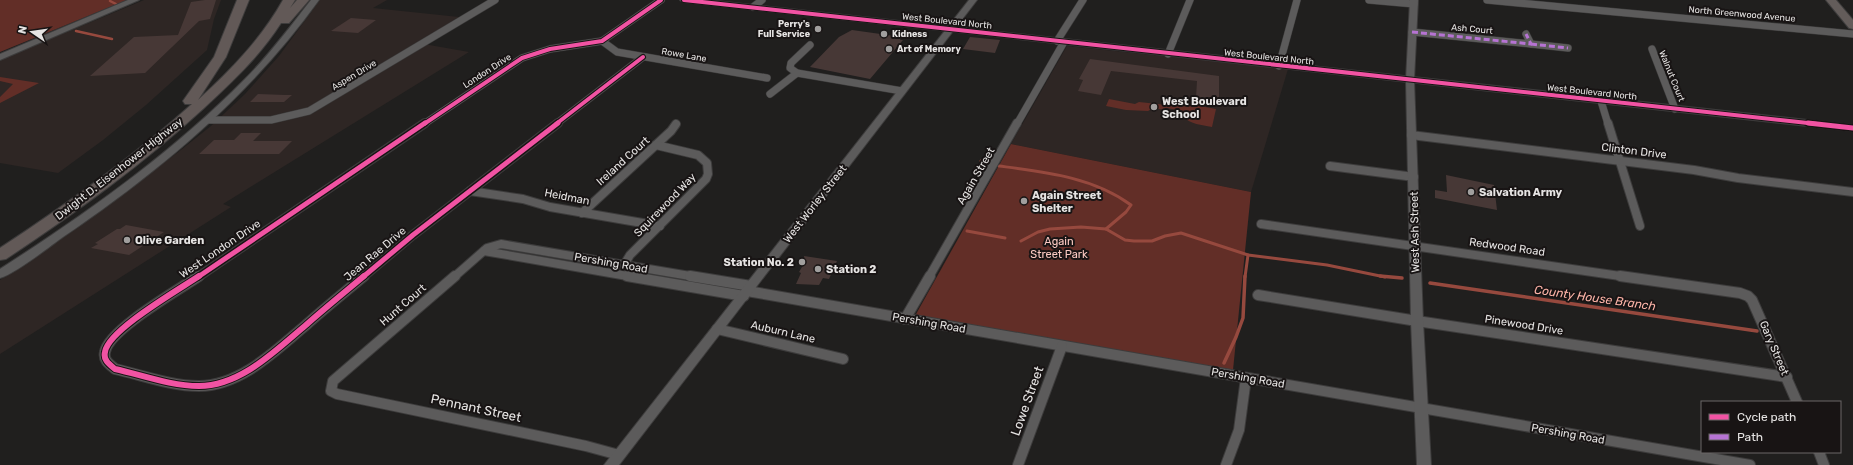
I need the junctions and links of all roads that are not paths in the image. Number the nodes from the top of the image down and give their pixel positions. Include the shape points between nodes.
1 (135, 0) edge
2 (243, 0) edge
3 (277, 0) edge
4 (289, 0) edge
5 (303, 0) edge
6 (316, 0) edge
7 (495, 0) edge
8 (661, 0) edge
9 (684, 0) edge
10 (762, 0) edge
11 (974, 0) edge
12 (1083, 0) edge
13 (1190, 0) edge
14 (1297, 0) edge
15 (1369, 0) edge
16 (1487, 0) edge
17 (1831, 0) edge
18 (1414, 2) edge
19 (753, 7) junction
20 (1853, 26) edge
21 (951, 30) junction
22 (1412, 32) junction
23 (1526, 34) dead end
24 (1853, 34) edge
25 (602, 41) junction
26 (1061, 42) junction
27 (1531, 44) junction
28 (260, 45) junction
29 (810, 45) dead end
30 (1568, 48) dead end
31 (1652, 49) dead end
32 (1168, 54) junction
33 (643, 56) junction
34 (0, 57) edge
35 (1279, 66) junction
36 (797, 73) junction
37 (767, 78) dead end
38 (1410, 80) junction
39 (902, 91) junction
40 (770, 94) dead end
41 (190, 101) junction
42 (1601, 101) junction
43 (1675, 109) junction
44 (209, 120) junction
45 (676, 124) dead end
46 (1853, 128) edge
47 (1411, 135) junction
48 (656, 145) junction
49 (1620, 161) junction
50 (1330, 166) dead end
51 (353, 170) joint
52 (1414, 177) junction
53 (470, 191) junction
54 (1853, 192) edge
55 (582, 213) junction
56 (1261, 224) dead end
57 (660, 226) junction
58 (1640, 226) dead end
59 (0, 244) edge
60 (495, 245) joint
61 (1416, 246) junction
62 (484, 251) junction
63 (0, 255) edge
64 (624, 265) junction
65 (0, 274) edge
66 (747, 291) junction
67 (1258, 295) dead end
68 (1748, 296) joint
69 (905, 319) junction
70 (1417, 321) junction
71 (718, 329) junction
72 (1062, 346) junction
73 (104, 351) joint
74 (843, 359) dead end
75 (1787, 377) junction
76 (1246, 378) junction
77 (331, 386) joint
78 (1797, 401) edge
79 (1422, 409) junction
80 (1819, 453) edge
81 (615, 460) edge
82 (1018, 465) edge
83 (1226, 465) edge
84 (1424, 465) edge
85 (1750, 465) edge
86 (1824, 465) edge

1 - 34 main road
2 - 41 highway via 220,57
3 - 41 highway, Dwight D. Eisenhower Highway via 261,28 223,72
4 - 28 highway, Dwight D. Eisenhower Highway
5 - 28 highway via 272,37
6 - 44 street via 259,71
7 - 44 street, Aspen Drive via 309,111 271,120
8 - 25 street, London Drive
9 - 19 main road, West Boulevard North
10 - 19 street
11 - 21 street, West Worley Street
12 - 26 street, Again Street
13 - 32 street
14 - 35 street
15 - 18 street
16 - 24 street, North Greenwood Avenue
17 - 20 main road
18 - 22 street, West Ash Street
19 - 21 main road, West Boulevard North
21 - 26 main road, West Boulevard North
21 - 39 street, West Worley Street
22 - 27 street, Ash Court
22 - 38 street, West Ash Street
23 - 27 street
25 - 33 street, Rowe Lane via 617,52
25 - 51 street, London Drive via 550,49 522,58
26 - 32 main road, West Boulevard North
26 - 69 street, Again Street
27 - 30 street, Ash Court
28 - 63 highway, Dwight D. Eisenhower Highway via 236,71 172,130 135,160 41,229
29 - 36 street via 792,63 790,68
31 - 43 street, Walnut Court
32 - 35 main road, West Boulevard North
33 - 37 street, Rowe Lane
33 - 53 street, Jean Rae Drive
35 - 38 main road, West Boulevard North
36 - 39 street
36 - 40 street
38 - 42 main road, West Boulevard North
38 - 47 street, West Ash Street
39 - 66 street, West Worley Street
41 - 59 highway, Dwight D. Eisenhower Highway via 164,125
42 - 43 main road, West Boulevard North
42 - 49 street
43 - 46 main road, West Boulevard North
44 - 65 street via 94,210
45 - 48 street, Ireland Court
47 - 49 street, Clinton Drive
47 - 52 street, West Ash Street
48 - 55 street, Ireland Court
48 - 57 street, Squirewood Way via 698,155 709,167 706,179
49 - 54 street, Clinton Drive
49 - 58 street
50 - 52 street
51 - 73 street, West London Drive via 129,323
52 - 61 street, West Ash Street
53 - 55 street, Heidman
53 - 73 street, Jean Rae Drive via 413,235 267,357 234,377 200,386 178,383 115,369 108,365
55 - 57 street, Heidman
56 - 61 street, Redwood Road
57 - 64 street, Squirewood Way
60 - 62 street, Hunt Court
60 - 64 street, Pershing Road
61 - 68 street, Redwood Road
61 - 70 street, West Ash Street
62 - 66 street
62 - 77 street, Hunt Court
64 - 66 street, Pershing Road
66 - 69 street, Pershing Road
66 - 71 street, West Worley Street
67 - 70 street, Pinewood Drive
68 - 75 street, Gary Street via 1759,314
69 - 72 street, Pershing Road
70 - 75 street, Pinewood Drive
70 - 79 street, West Ash Street
71 - 74 street, Auburn Lane
71 - 81 street, West Worley Street
72 - 76 street, Pershing Road
72 - 82 street, Lowe Street
75 - 78 street, Gary Street
76 - 79 street, Pershing Road
76 - 83 street via 1239,430
77 - 81 street, Pennant Street via 331,391 336,394 586,446
79 - 84 street, West Ash Street
79 - 85 street, Pershing Road
80 - 86 street

